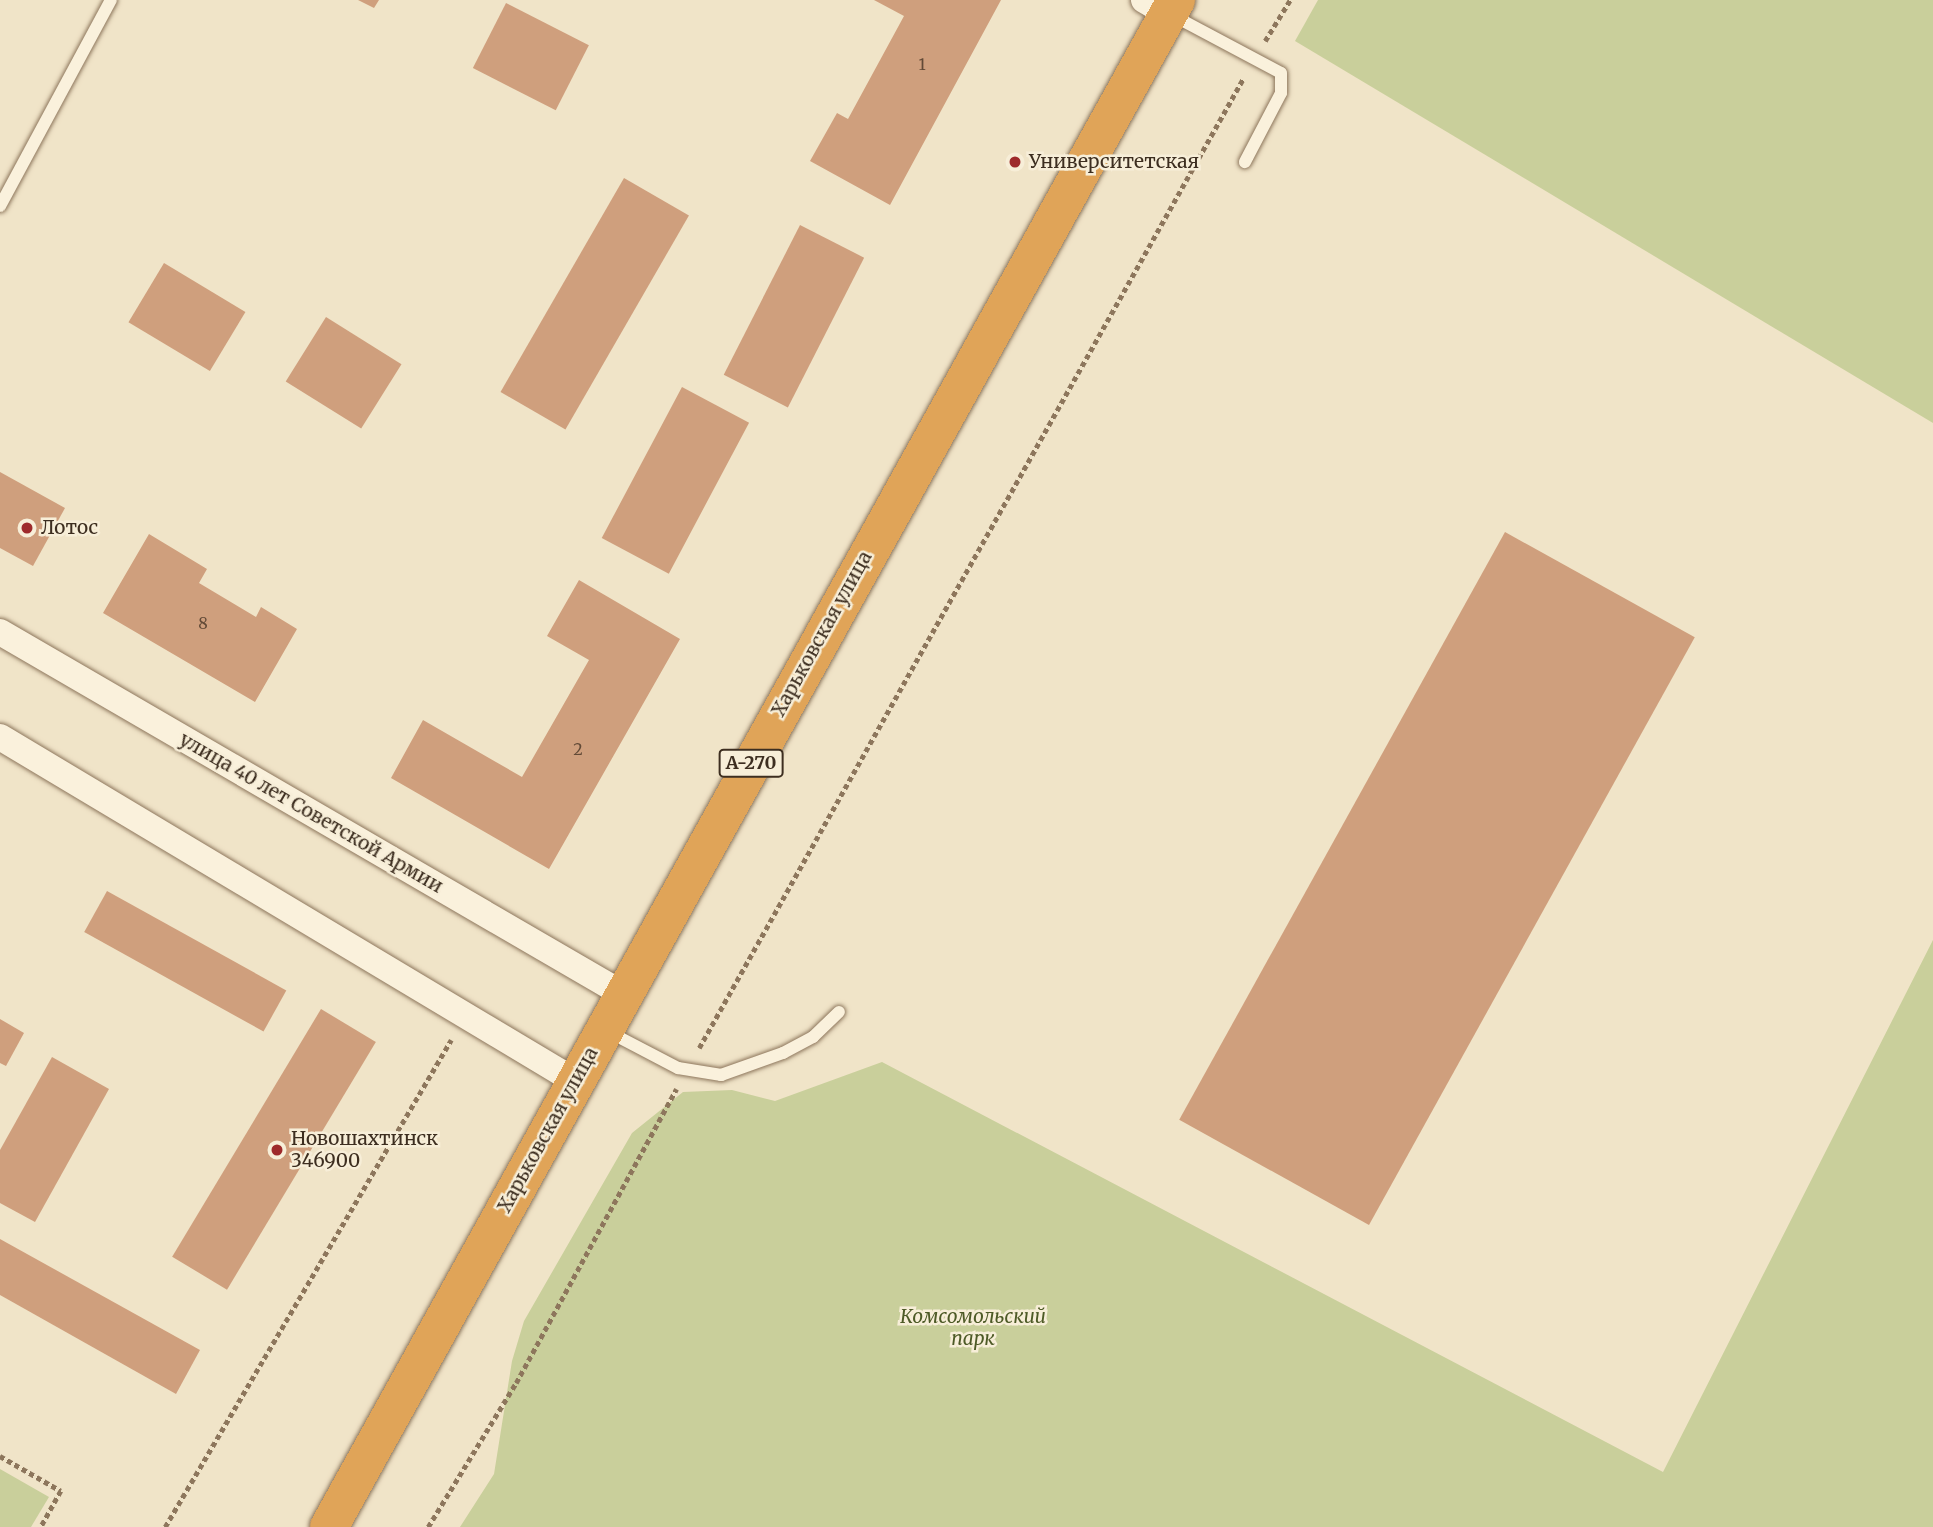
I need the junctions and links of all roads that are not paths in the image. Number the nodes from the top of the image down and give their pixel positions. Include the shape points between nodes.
1 (111, 0) edge
2 (1163, 5) edge
3 (1245, 162) dead end
4 (0, 206) edge
5 (0, 632) edge
6 (0, 737) edge
7 (623, 993) junction
8 (839, 1012) dead end
9 (603, 1029) junction
10 (575, 1081) junction
11 (329, 1527) edge

1 - 4 lane
2 - 3 lane via 1280,73 1283,82
2 - 7 highway, Харьковская улица / А-270
5 - 7 street, улица 40 лет Советской Армии
6 - 10 street
7 - 9 highway, Харьковская улица / А-270
8 - 9 lane via 813,1037 753,1066 722,1074 687,1070
9 - 10 highway, Харьковская улица / А-270
10 - 11 highway, Харьковская улица / А-270

